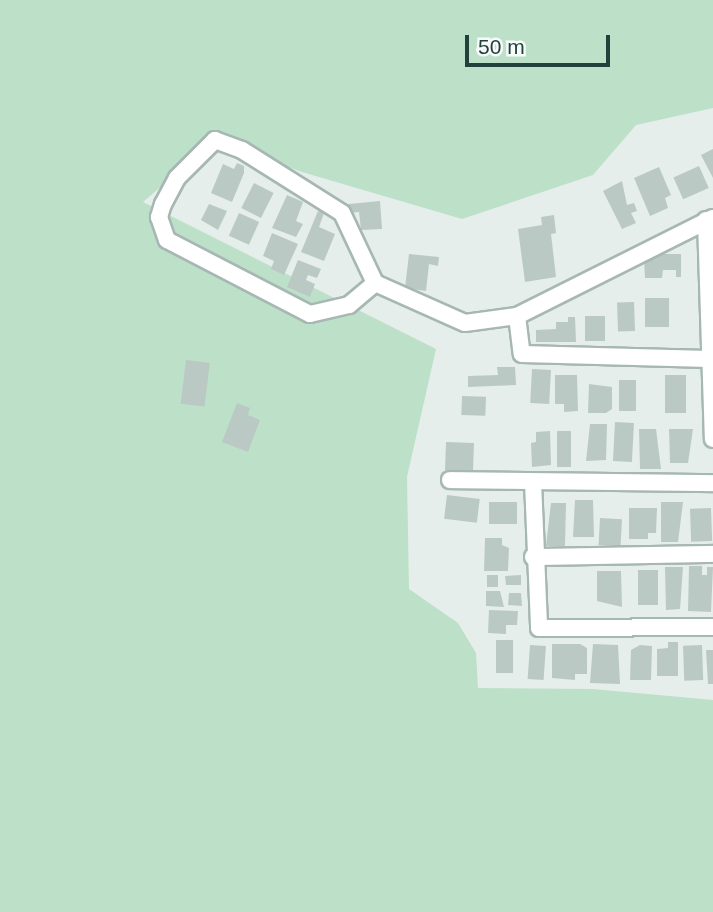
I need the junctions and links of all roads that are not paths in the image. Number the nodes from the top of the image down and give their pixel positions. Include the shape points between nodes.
1 (710, 219) edge
2 (375, 283) junction
3 (517, 316) junction
4 (709, 359) junction
5 (713, 439) edge
6 (450, 480) dead end
7 (533, 482) junction
8 (713, 483) edge
9 (713, 554) edge
10 (533, 558) junction
11 (713, 627) edge

1 - 3 street
1 - 4 street
2 - 2 street via 342,213 242,150 215,140 177,178 159,217 167,240 310,314 349,304
2 - 3 street via 465,323
3 - 4 street via 522,354
4 - 5 street
6 - 7 street
7 - 8 street
7 - 10 street
9 - 10 street
10 - 11 street via 539,628

